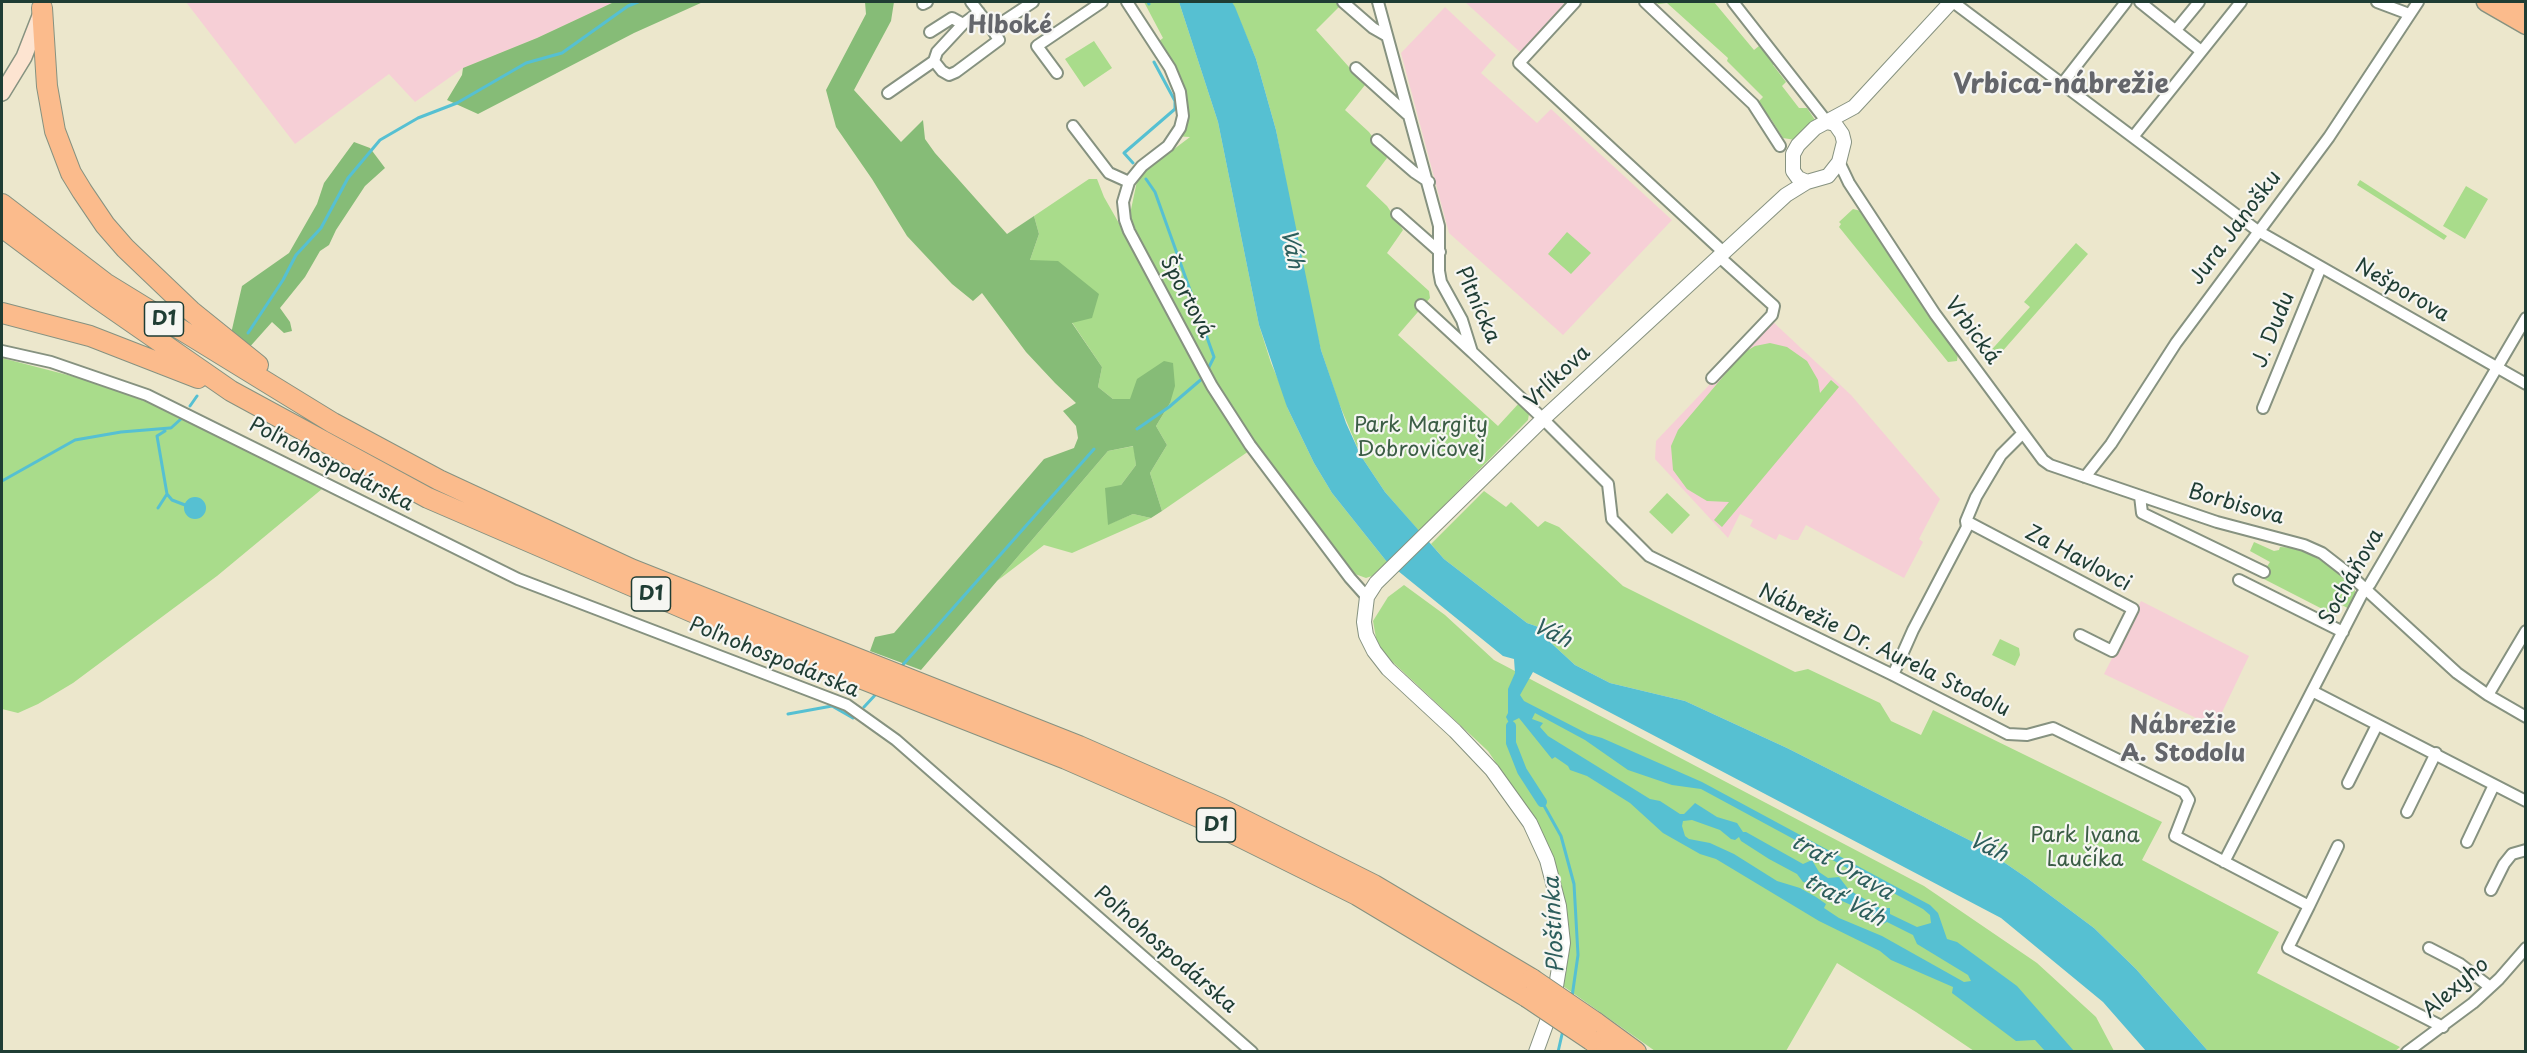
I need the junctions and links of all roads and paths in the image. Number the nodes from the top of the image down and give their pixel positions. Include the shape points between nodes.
1 (971, 2) edge
2 (1033, 2) edge
3 (1102, 2) edge
4 (1127, 2) edge
5 (1343, 2) edge
6 (1378, 2) edge
7 (1575, 2) edge
8 (1645, 2) edge
9 (1733, 2) edge
10 (1952, 2) edge
11 (2126, 2) edge
12 (2140, 2) edge
13 (2199, 2) edge
14 (2241, 2) edge
15 (2377, 2) edge
16 (2418, 2) edge
17 (2486, 2) edge
18 (2513, 2) edge
19 (43, 5) edge
20 (2526, 10) edge
21 (979, 12) junction
22 (2409, 14) junction
23 (963, 24) junction
24 (2526, 26) edge
25 (992, 29) junction
26 (2176, 30) junction
27 (930, 32) dead end
28 (1387, 36) junction
29 (2201, 51) junction
30 (934, 61) junction
31 (1356, 68) dead end
32 (1057, 73) dead end
33 (2062, 84) junction
34 (4, 90) edge
35 (888, 93) dead end
36 (1854, 107) junction
37 (1409, 115) junction
38 (1827, 122) junction
39 (1073, 126) dead end
40 (2133, 137) junction
41 (1844, 138) junction
42 (1377, 140) dead end
43 (1798, 145) junction
44 (1780, 146) junction
45 (1839, 162) junction
46 (1792, 168) junction
47 (1828, 176) junction
48 (1129, 182) junction
49 (1807, 182) junction
50 (1429, 183) junction
51 (1849, 183) junction
52 (1786, 195) junction
53 (2, 204) edge
54 (1397, 214) dead end
55 (2, 227) edge
56 (2258, 231) junction
57 (1440, 252) junction
58 (1722, 253) junction
59 (2320, 267) junction
60 (1421, 305) dead end
61 (2, 313) edge
62 (2526, 318) edge
63 (2, 351) edge
64 (1472, 352) junction
65 (2496, 368) junction
66 (1712, 378) dead end
67 (2526, 384) edge
68 (231, 391) junction
69 (2263, 408) dead end
70 (1543, 419) junction
71 (333, 423) junction
72 (2022, 434) junction
73 (2085, 477) junction
74 (2140, 496) junction
75 (1966, 521) junction
76 (2264, 572) dead end
77 (2239, 580) dead end
78 (2365, 590) junction
79 (1367, 597) junction
80 (2526, 631) edge
81 (2343, 632) junction
82 (2080, 635) dead end
83 (1893, 675) junction
84 (888, 680) junction
85 (2312, 691) junction
86 (2488, 695) junction
87 (2526, 717) edge
88 (2377, 724) junction
89 (2436, 753) junction
90 (2348, 783) dead end
91 (2493, 785) junction
92 (2526, 801) edge
93 (2407, 812) dead end
94 (2467, 842) dead end
95 (2338, 846) dead end
96 (2526, 850) edge
97 (2224, 861) junction
98 (2491, 890) dead end
99 (2309, 906) junction
100 (2429, 948) dead end
101 (2526, 948) edge
102 (2490, 987) junction
103 (2443, 1027) junction
104 (1598, 1038) edge
105 (1252, 1052) edge
106 (1536, 1052) edge
107 (1636, 1052) edge
108 (2407, 1052) edge

1 - 21 street
2 - 25 street
3 - 32 street via 1037,46
4 - 48 street via 1170,68 1180,92 1183,116 1168,146
5 - 28 street
6 - 28 street, Pltnícka
7 - 58 street via 1519,63
8 - 44 street via 1753,104
9 - 38 street
10 - 33 street, Nešporova
10 - 36 street
11 - 33 street
12 - 26 street
13 - 26 street
14 - 29 street
15 - 22 street
16 - 22 street, Jura Janošku
17 - 24 main road
18 - 20 main road
19 - 34 main road via 29,47
19 - 71 highway via 47,86 55,131 71,173 92,208 125,248 191,311
21 - 23 street
21 - 25 street
22 - 56 street, Jura Janošku via 2329,137
23 - 27 street via 952,18
23 - 30 street via 937,52
25 - 30 street via 999,40 956,72 949,75
26 - 29 street
28 - 37 street, Pltnícka
29 - 40 street
30 - 35 street
31 - 37 street
33 - 40 street, Nešporova
36 - 38 street
36 - 41 street
37 - 50 street, Pltnícka
38 - 41 street via 1838,127
38 - 43 street
39 - 48 street via 1109,173
40 - 56 street, Nešporova
41 - 45 street
42 - 50 street
43 - 44 street
43 - 46 street
44 - 46 street
45 - 47 street
45 - 51 street, Vrbická
46 - 49 street via 1798,178
46 - 52 street
47 - 49 street
47 - 51 street
48 - 79 street, Športová via 1123,202 1129,231 1212,386 1250,445
49 - 52 street, Vrlíkova
50 - 57 street, Pltnícka via 1439,226
51 - 72 street, Vrbická via 1935,314
52 - 58 street, Vrlíkova
53 - 71 highway, D1 via 105,283
54 - 57 street, Pltnícka
55 - 68 highway, D1
56 - 59 street, Nešporova
56 - 73 street, Jura Janošku
57 - 64 street, Pltnícka via 1441,282 1462,320
58 - 66 street via 1724,261 1774,310
58 - 70 street, Vrlíkova
59 - 65 street, Nešporova
59 - 69 street, J. Dudu
60 - 64 street
61 - 68 highway via 90,336
62 - 65 street, Socháňova
63 - 105 street, Poľnohospodárska via 61,365 147,394 518,579 847,705 880,726
64 - 70 street, Pltnícka
65 - 67 street, Nešporova
65 - 78 street, Socháňova
68 - 84 highway, D1 via 428,498 697,614
70 - 79 street, Vrlíkova via 1383,576
70 - 83 street, Nábrežie Dr. Aurela Stodolu via 1608,484 1612,519 1649,556
71 - 84 highway, D1 via 439,480 631,569
72 - 73 street, Vrbická via 2050,465
72 - 75 street via 2001,455
73 - 74 street, Borbisova
74 - 76 street via 2142,513
74 - 78 street, Borbisova via 2217,522 2304,544 2327,557
75 - 82 street, Za Havlovci via 2133,609 2112,651
75 - 83 street
77 - 81 street
78 - 81 street, Socháňova
78 - 86 street, Borbisova via 2450,668
79 - 106 street via 1364,622 1374,651 1492,770 1530,823 1547,860 1559,906 1563,944 1553,1005
80 - 86 street
81 - 85 street, Socháňova
83 - 97 street, Nábrežie Dr. Aurela Stodolu via 2008,734 2023,736 2056,729 2184,792 2188,800 2175,836
84 - 104 highway, D1, bridge via 1079,746 1265,829 1374,885
85 - 88 street
85 - 97 street, Socháňova
86 - 87 street, Borbisova
88 - 89 street
88 - 90 street
89 - 91 street
89 - 93 street
91 - 92 street
91 - 94 street
95 - 99 street
96 - 98 street via 2511,854
97 - 99 street, Nábrežie Dr. Aurela Stodolu
99 - 103 street via 2288,948
100 - 102 street via 2460,964
101 - 102 street, Alexyho
102 - 103 street, Alexyho
103 - 108 street, Alexyho
104 - 107 highway, D1

